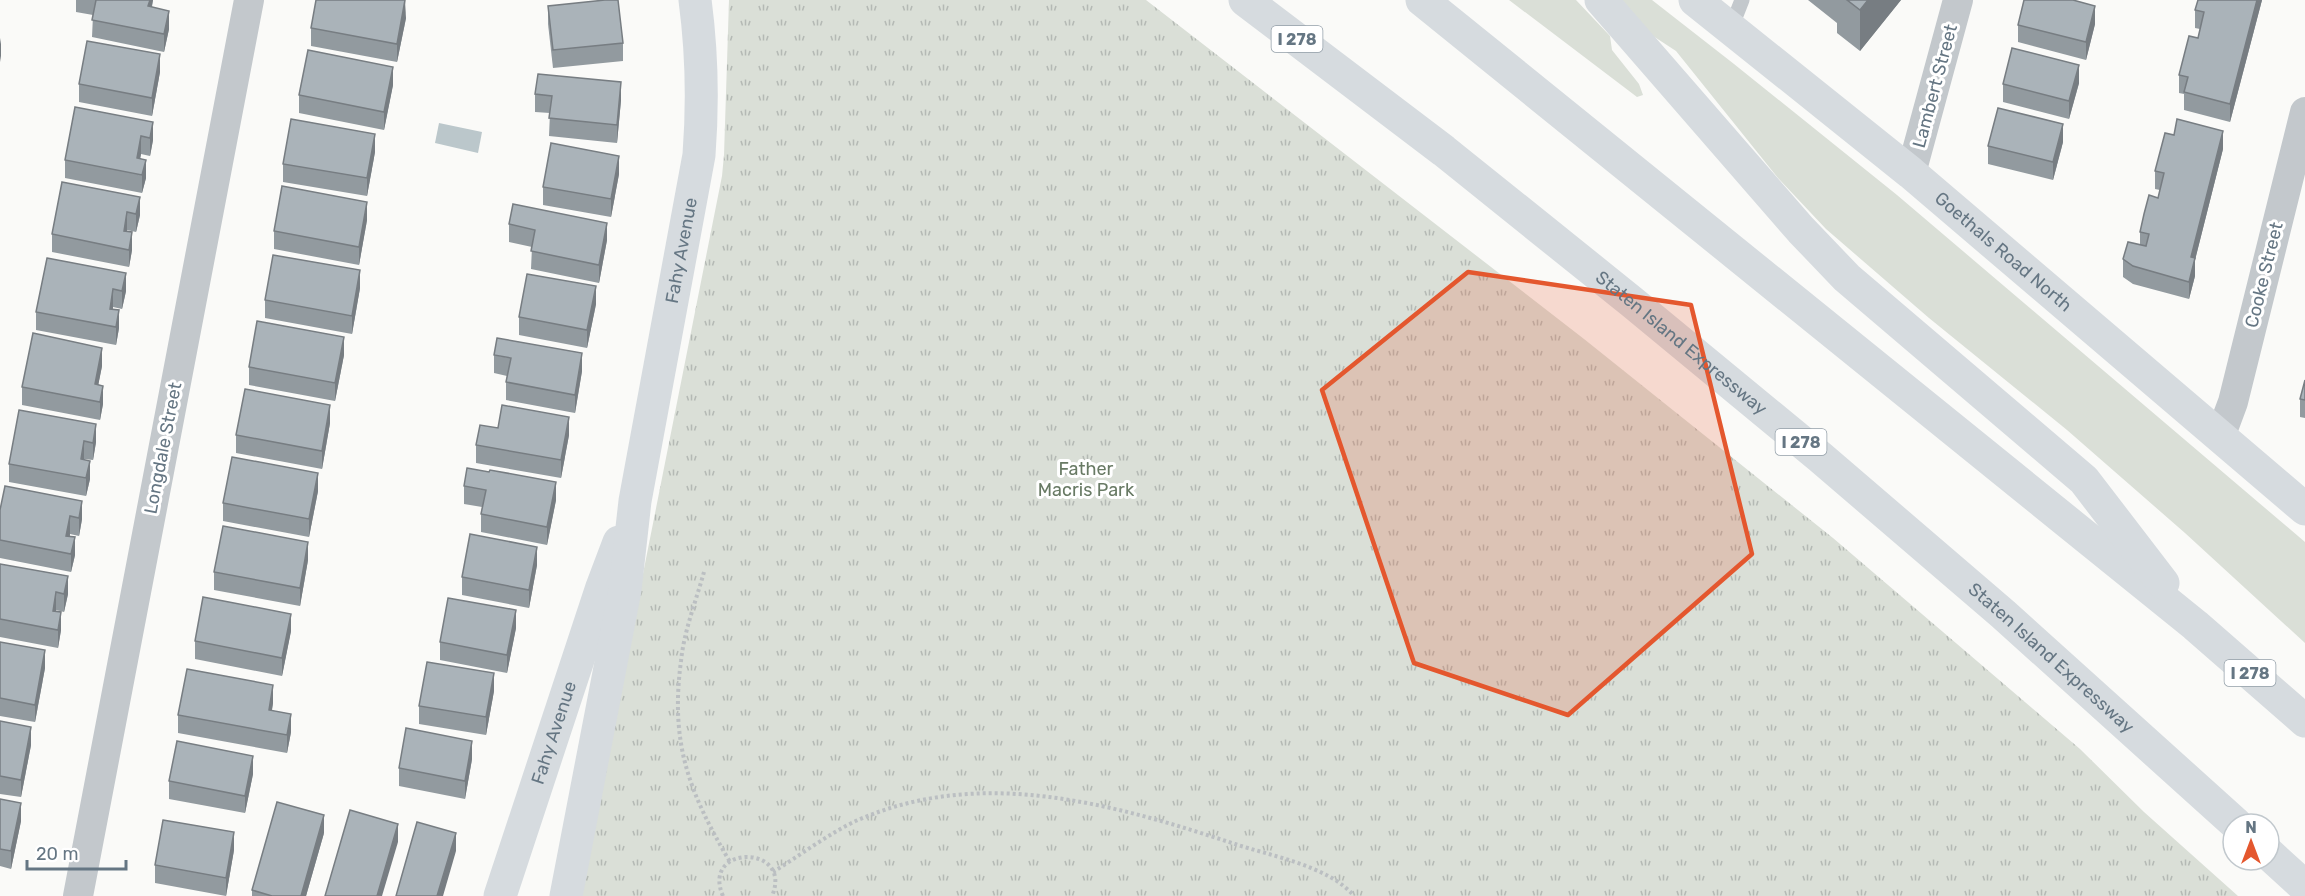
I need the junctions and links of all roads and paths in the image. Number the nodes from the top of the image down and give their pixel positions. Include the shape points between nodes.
1 (249, 0) edge
2 (695, 0) edge
3 (1245, 0) edge
4 (1422, 0) edge
5 (1601, 0) edge
6 (1695, 0) edge
7 (1958, 0) edge
8 (1736, 14) edge
9 (2305, 112) edge
10 (1911, 173) junction
11 (2220, 437) junction
12 (635, 501) junction
13 (2305, 509) edge
14 (704, 572) dead end
15 (2195, 625) junction
16 (2305, 721) edge
17 (2223, 812) edge
18 (730, 862) junction
19 (2281, 865) edge
20 (773, 872) junction
21 (2305, 887) edge
22 (78, 896) edge
23 (500, 896) edge
24 (566, 896) edge
25 (723, 896) edge
26 (772, 896) edge
27 (1354, 896) edge

1 - 22 street, Longdale Street
2 - 12 main road, Fahy Avenue via 703,112 699,155
3 - 17 main road, Staten Island Expressway / I 278 via 1444,151 1828,464 2003,614
4 - 15 main road, I 278
5 - 15 main road via 1847,279 2084,480
6 - 8 main road, Goethals Road North
7 - 10 street, Lambert Street
8 - 10 main road, Goethals Road North
9 - 11 street, Cooke Street via 2233,402
10 - 11 main road, Goethals Road North
11 - 13 main road, Goethals Road North
12 - 23 main road, Fahy Avenue via 602,587
12 - 24 main road, Fahy Avenue via 625,590
14 - 18 path via 681,659 679,735 684,766 706,821
15 - 16 main road, I 278
18 - 20 path via 751,856
18 - 25 path via 720,881
19 - 21 main road
20 - 26 path
20 - 27 path via 856,821 895,806 930,797 983,792 1033,794 1108,807 1214,837 1320,872 1346,886

